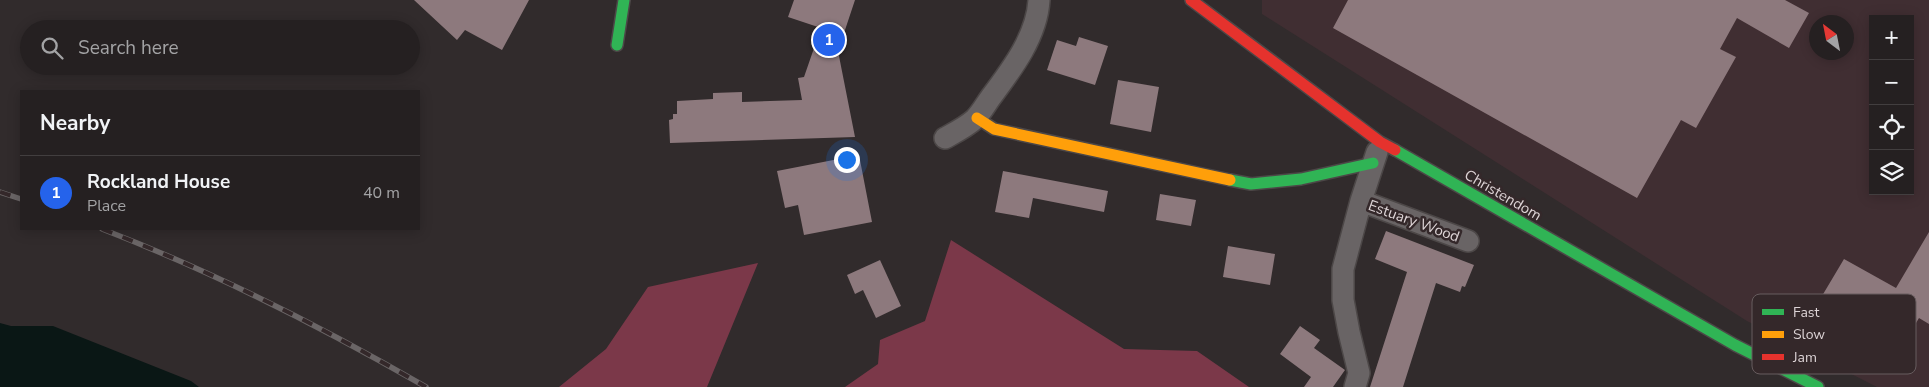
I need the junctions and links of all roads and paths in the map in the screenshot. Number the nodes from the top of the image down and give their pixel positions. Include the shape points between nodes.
1 (624, 0) edge
2 (1039, 0) edge
3 (1192, 0) edge
4 (617, 45) dead end
5 (977, 118) junction
6 (945, 138) dead end
7 (1380, 142) junction
8 (1373, 163) junction
9 (1361, 201) junction
10 (1468, 241) dead end
11 (1752, 354) edge
12 (1792, 374) edge
13 (1355, 387) edge
14 (1818, 387) edge

1 - 4 street
2 - 5 street via 1027,40 1010,73
3 - 7 street, Christendom
5 - 6 street
5 - 8 street via 994,128 1252,184 1300,179
7 - 8 street, Estuary Wood
7 - 11 street, Christendom
8 - 9 street, Estuary Wood
9 - 10 street, Estuary Wood
9 - 13 street, Estuary Wood via 1343,269 1343,300 1359,373
12 - 14 street, Christendom

